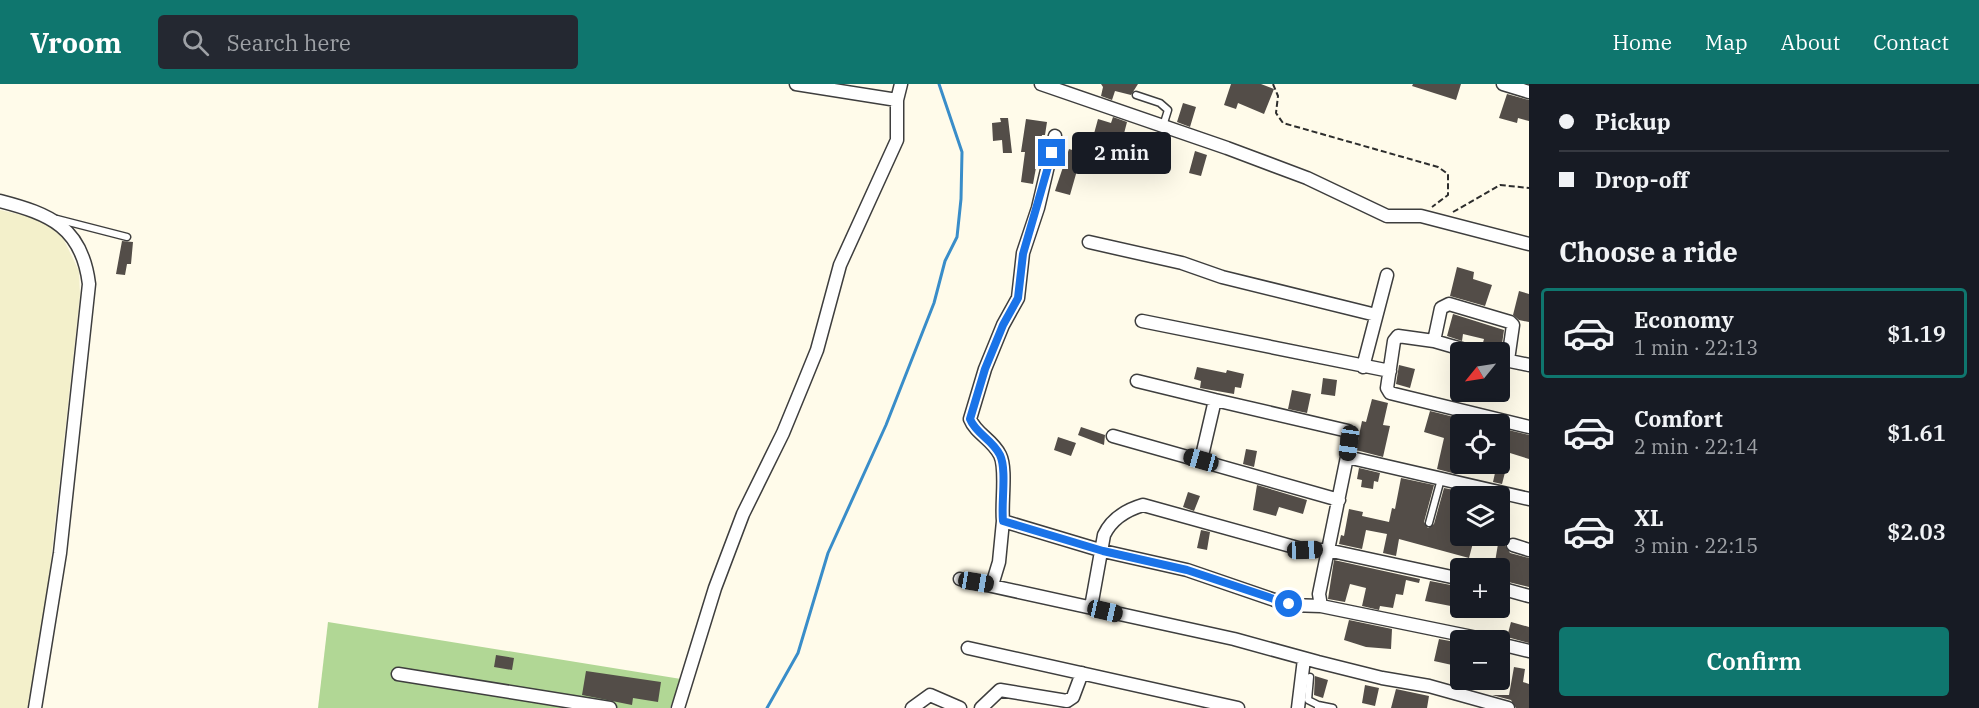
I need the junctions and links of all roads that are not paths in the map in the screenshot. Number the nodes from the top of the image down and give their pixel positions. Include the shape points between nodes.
1 (796, 84) edge
2 (900, 84) edge
3 (1041, 84) edge
4 (1503, 84) edge
5 (1529, 92) edge
6 (1136, 95) dead end
7 (897, 100) junction
8 (1163, 126) junction
9 (1055, 136) dead end
10 (0, 201) edge
11 (51, 217) junction
12 (127, 237) dead end
13 (1089, 242) dead end
14 (1529, 244) edge
15 (1387, 275) dead end
16 (1376, 315) junction
17 (1142, 321) dead end
18 (1434, 341) junction
19 (1509, 342) edge
20 (1450, 346) edge
21 (1510, 361) edge
22 (1529, 365) edge
23 (1363, 367) junction
24 (1390, 371) junction
25 (1137, 381) dead end
26 (1215, 400) junction
27 (1529, 427) edge
28 (1113, 436) dead end
29 (1347, 457) junction
30 (1201, 460) junction
31 (1441, 479) junction
32 (1529, 499) edge
33 (1339, 500) junction
34 (1003, 521) junction
35 (1430, 523) dead end
36 (1513, 545) dead end
37 (1327, 550) junction
38 (1529, 550) edge
39 (1103, 551) junction
40 (1450, 577) edge
41 (960, 579) dead end
42 (992, 585) junction
43 (1510, 591) edge
44 (1529, 596) edge
45 (1321, 606) junction
46 (1091, 608) junction
47 (1450, 633) edge
48 (1510, 646) edge
49 (968, 648) dead end
50 (1529, 651) edge
51 (1304, 659) junction
52 (1082, 673) junction
53 (398, 674) dead end
54 (1310, 677) dead end
55 (1318, 706) edge
56 (35, 708) edge
57 (610, 708) edge
58 (678, 708) edge
59 (912, 708) edge
60 (960, 708) edge
61 (981, 708) edge
62 (1238, 708) edge
63 (1298, 708) edge
64 (1333, 708) edge
65 (1508, 708) edge

1 - 7 street
2 - 7 street
3 - 8 street
4 - 5 street
6 - 8 lane via 1165,106 1168,110
7 - 58 street via 897,140 840,265 817,350 791,413 742,514
8 - 14 street via 1307,178 1387,216 1420,216
9 - 34 street via 1023,254 1018,298 985,369 970,419 975,430 987,436 1001,457
10 - 11 street
11 - 12 lane
11 - 56 street via 80,253 90,284 60,553
13 - 16 street
15 - 16 street
16 - 23 street
17 - 23 street
18 - 19 street via 1442,308 1449,304 1510,322 1513,325
18 - 20 street
18 - 24 street via 1398,336
21 - 22 street
23 - 24 street
24 - 27 street via 1390,393
25 - 26 street
26 - 29 street via 1348,431
26 - 30 street
28 - 30 street
29 - 31 street
29 - 33 street
30 - 33 street
31 - 32 street
31 - 35 lane
33 - 37 street
34 - 39 street
34 - 42 street via 999,562
36 - 38 street
37 - 39 street via 1305,550 1143,505 1127,510 1108,525
37 - 40 street
37 - 45 street via 1319,594
39 - 45 street via 1187,570 1289,604
39 - 46 street
41 - 42 street
42 - 46 street
43 - 44 street
45 - 47 street
46 - 51 street via 1234,639
48 - 50 street
49 - 52 street
51 - 63 street
51 - 65 street
52 - 61 street via 1067,701 1000,690
52 - 62 street
53 - 57 street
54 - 55 lane via 1308,700
55 - 64 lane
59 - 60 street via 930,695

